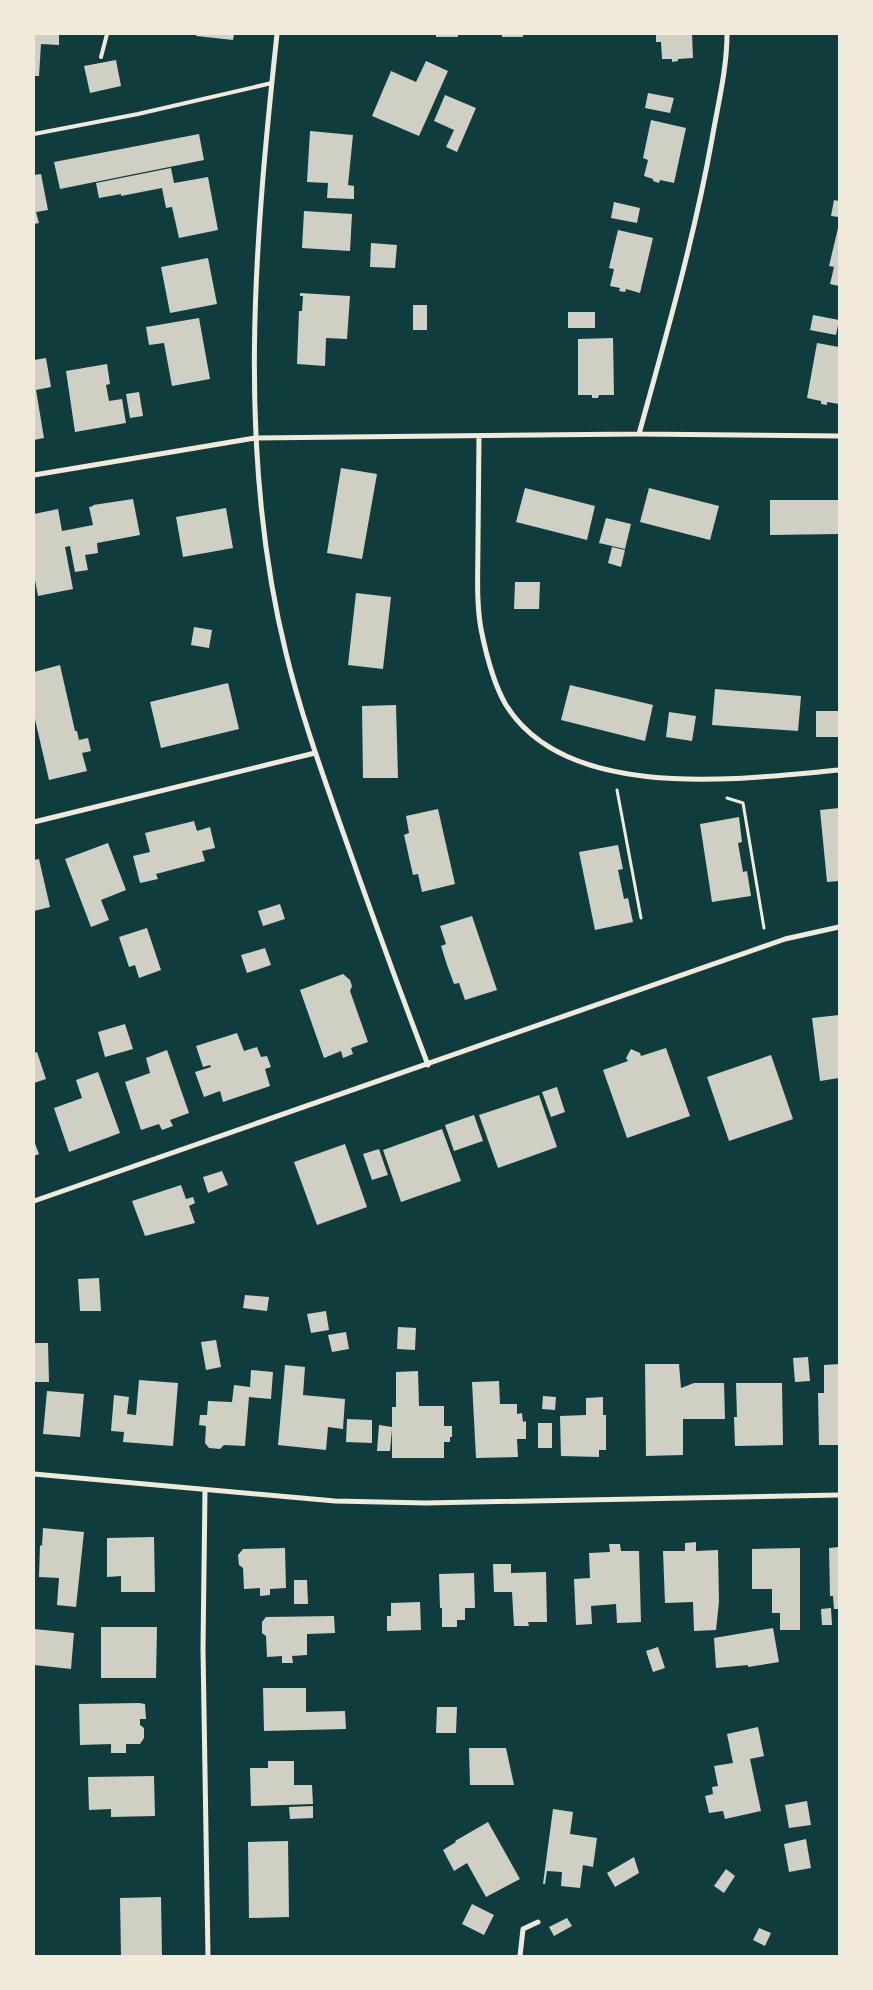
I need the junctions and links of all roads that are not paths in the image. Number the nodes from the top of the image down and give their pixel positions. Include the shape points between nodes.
1 (106, 34) edge
2 (277, 34) edge
3 (728, 34) edge
4 (101, 57) dead end
5 (272, 83) junction
6 (34, 134) edge
7 (640, 434) junction
8 (479, 436) junction
9 (839, 436) edge
10 (256, 438) junction
11 (34, 475) edge
12 (315, 753) junction
13 (839, 770) edge
14 (34, 822) edge
15 (839, 928) edge
16 (428, 1065) junction
17 (34, 1201) edge
18 (34, 1474) edge
19 (205, 1490) junction
20 (839, 1496) edge
21 (538, 1922) dead end
22 (208, 1956) edge
23 (520, 1956) edge

1 - 4 lane
2 - 5 street
3 - 7 street via 728,55 708,163 681,284
5 - 6 lane
5 - 10 street via 260,204 255,349
7 - 8 street
7 - 9 street
8 - 10 street
8 - 13 street via 477,587 481,629 491,670 506,704 526,730 551,749 584,764 639,776 710,778
10 - 11 street
10 - 12 street via 269,565 286,652
12 - 14 street
12 - 16 street
15 - 16 street via 786,939
16 - 17 street
18 - 19 street
19 - 20 street via 335,1501 426,1503
19 - 22 street via 203,1650
21 - 23 street via 523,1929

